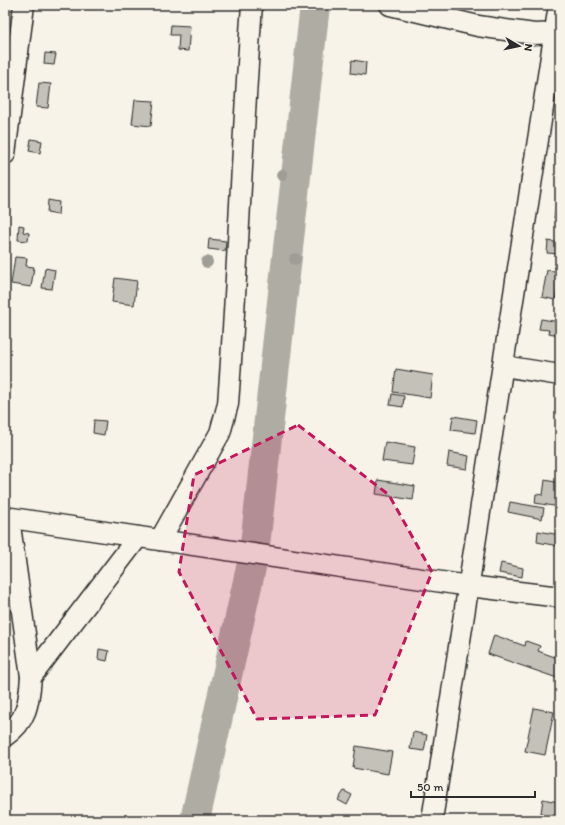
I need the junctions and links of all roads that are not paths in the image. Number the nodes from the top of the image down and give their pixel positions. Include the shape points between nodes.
1 (24, 5) edge
2 (252, 5) edge
3 (390, 5) edge
4 (558, 5) edge
5 (557, 32) edge
6 (5, 154) edge
7 (502, 366) junction
8 (560, 375) edge
9 (7, 518) edge
10 (138, 537) junction
11 (160, 540) junction
12 (469, 586) junction
13 (560, 597) edge
14 (31, 677) junction
15 (5, 736) edge
16 (432, 820) edge

1 - 6 street
2 - 11 street via 244,104 241,210 228,404 220,433
3 - 5 street via 478,26 534,34
4 - 5 street
5 - 7 street
7 - 8 street
7 - 12 street
9 - 10 street
9 - 14 street
10 - 11 street
10 - 14 street
11 - 12 street
12 - 13 street
12 - 16 street
14 - 15 street via 29,704 17,728

